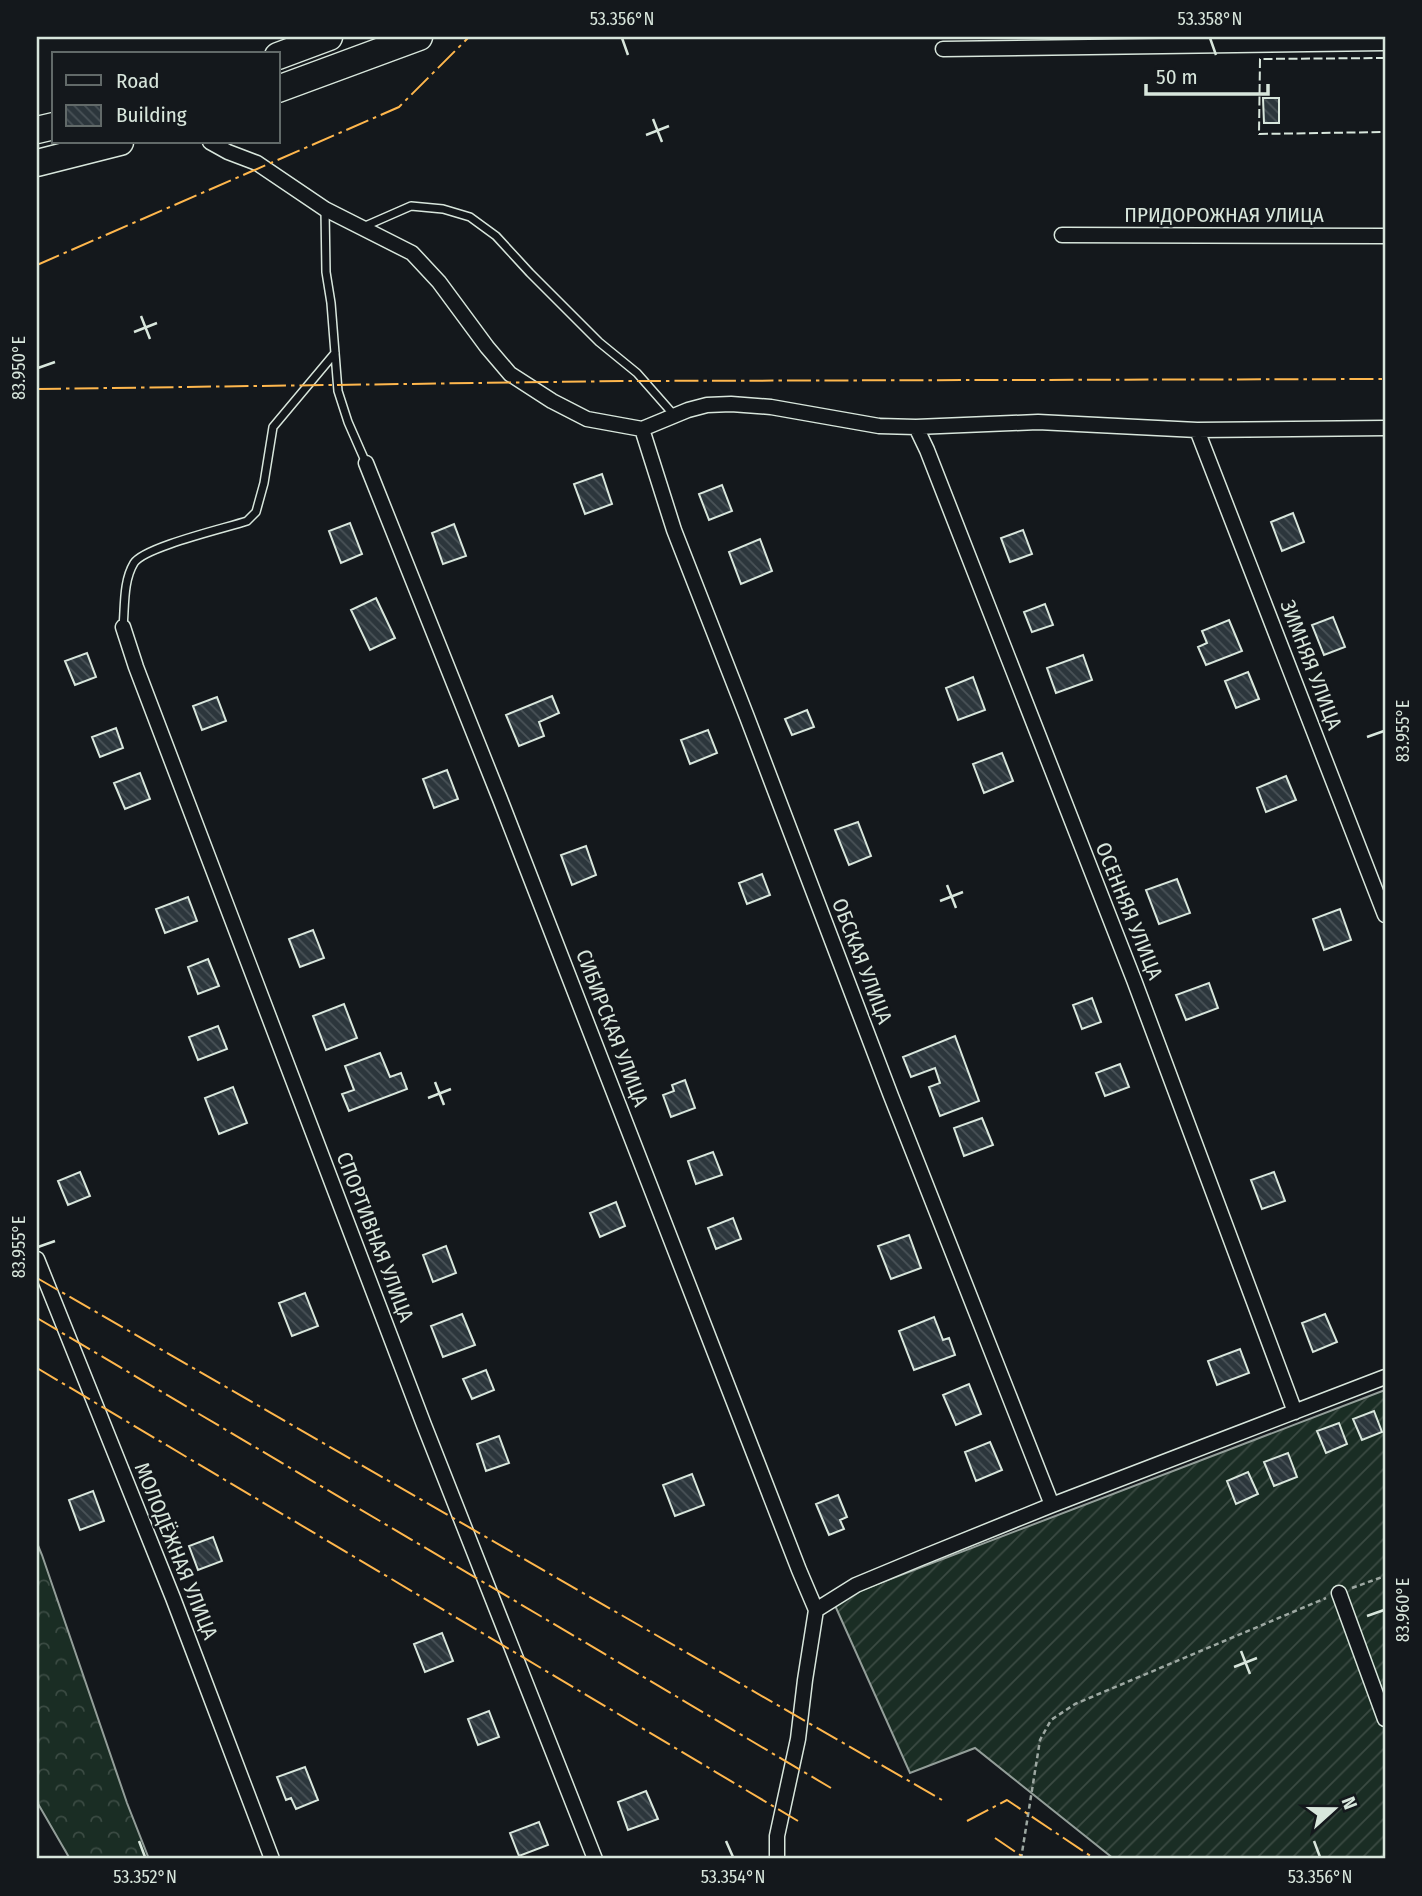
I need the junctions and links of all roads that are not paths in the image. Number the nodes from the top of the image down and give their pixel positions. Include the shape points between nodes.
1 (329, 37) edge
2 (419, 37) edge
3 (1385, 43) edge
4 (943, 49) dead end
5 (280, 55) edge
6 (280, 88) edge
7 (112, 144) edge
8 (214, 144) edge
9 (37, 163) edge
10 (325, 209) junction
11 (361, 228) junction
12 (1062, 236) dead end
13 (1385, 236) edge
14 (335, 353) junction
15 (674, 416) junction
16 (916, 427) junction
17 (1385, 428) edge
18 (642, 429) junction
19 (1197, 430) junction
20 (366, 463) joint
21 (123, 627) joint
22 (1385, 915) edge
23 (37, 1259) edge
24 (1385, 1377) edge
25 (1295, 1412) junction
26 (1052, 1505) junction
27 (1339, 1593) road end
28 (816, 1610) junction
29 (1385, 1719) edge
30 (272, 1859) edge
31 (595, 1859) edge
32 (777, 1859) edge

1 - 5 highway
2 - 6 highway
3 - 4 street
7 - 9 highway
8 - 10 street via 257,163
10 - 11 street
10 - 14 lane
11 - 15 lane via 411,206 470,218 496,236 589,332 637,373
11 - 18 street via 412,253 510,374 587,419
12 - 13 street, ПРИДОРОЖНАЯ УЛИЦА
14 - 20 lane via 338,390
14 - 21 lane via 274,427 256,512 247,521 154,549 136,560 127,578
15 - 16 street via 707,405 731,404 879,426
15 - 18 street
16 - 19 street via 1038,422
16 - 25 street, ОСЕННЯЯ УЛИЦА via 1134,980
17 - 19 street
18 - 26 street, ОБСКАЯ УЛИЦА via 674,530
19 - 22 street, ЗИМНЯЯ УЛИЦА
20 - 28 street, СИБИРСКАЯ УЛИЦА
21 - 31 street, СПОРТИВНАЯ УЛИЦА via 424,1424
23 - 30 street, МОЛОДЁЖНАЯ УЛИЦА
24 - 25 street
25 - 26 street
26 - 28 street via 856,1585
27 - 29 street
28 - 32 street via 798,1739 777,1836

